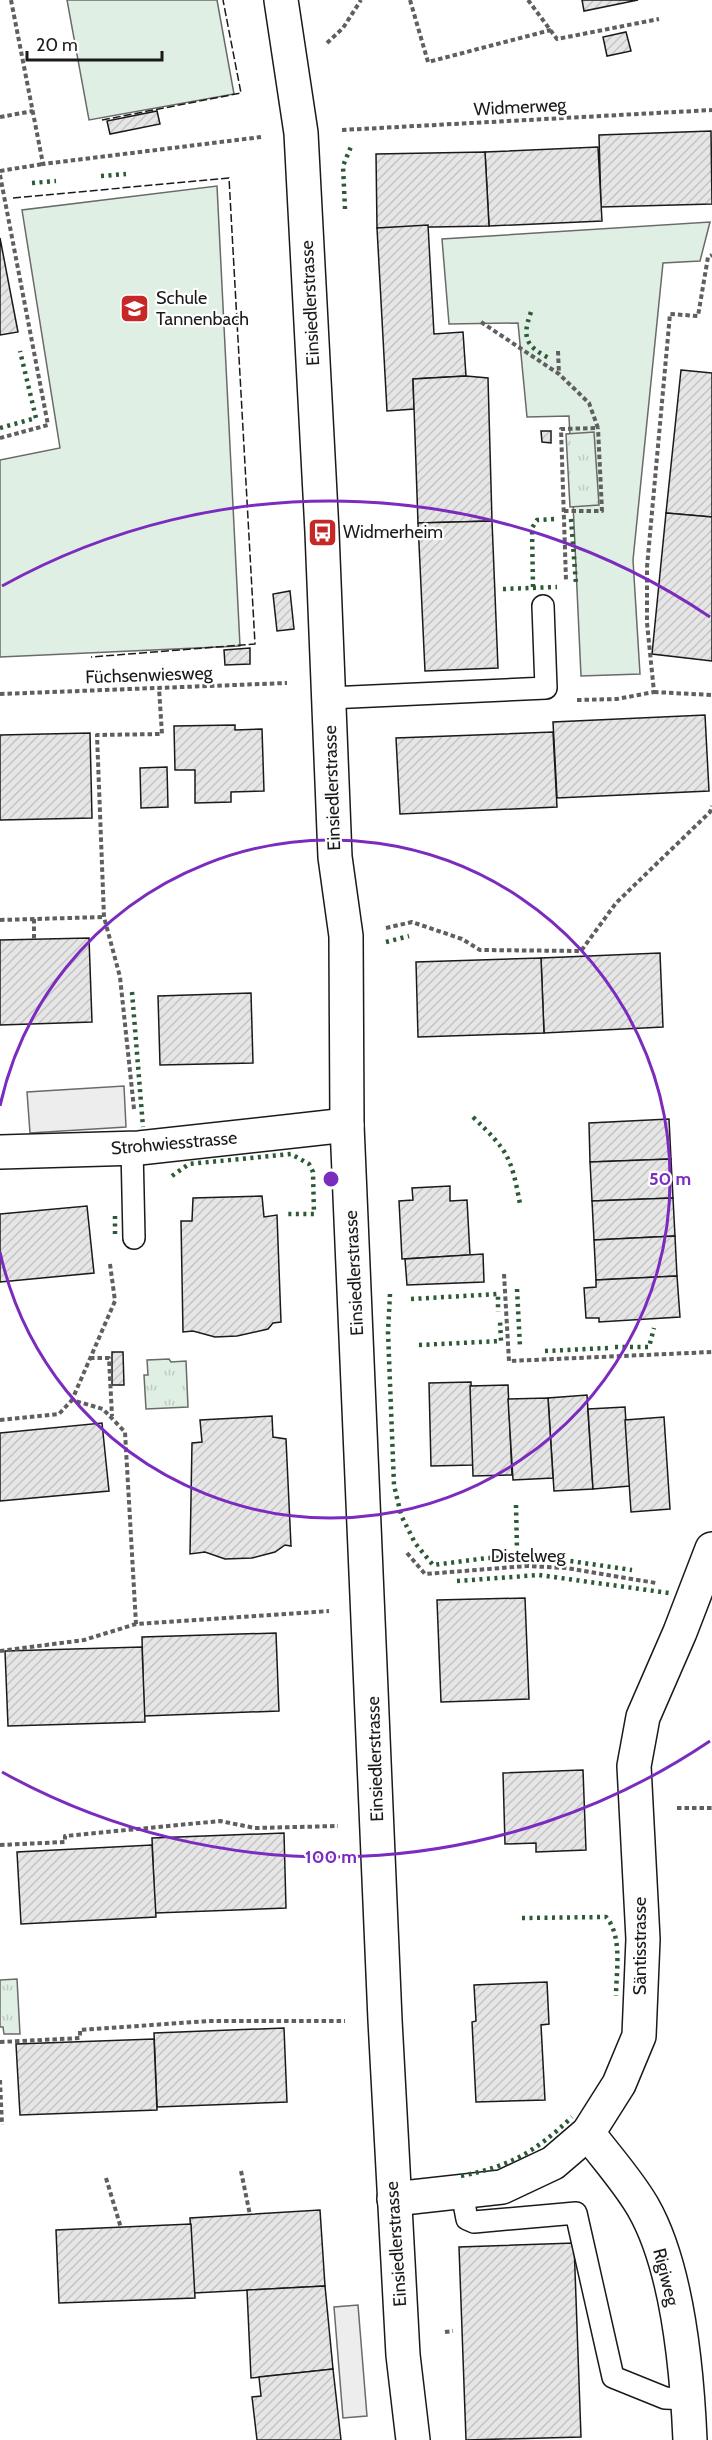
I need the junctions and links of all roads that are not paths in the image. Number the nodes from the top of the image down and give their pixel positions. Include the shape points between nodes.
1 (280, 0) edge
2 (543, 606) road end
3 (328, 698) junction
4 (347, 1125) junction
5 (135, 1148) junction
6 (0, 1152) edge
7 (134, 1238) dead end
8 (712, 1549) edge
9 (588, 2133) junction
10 (462, 2193) junction
11 (394, 2199) junction
12 (688, 2399) junction
13 (413, 2440) edge
14 (690, 2440) edge

1 - 3 main road, Einsiedlerstrasse via 301,133
2 - 3 lane via 546,688
3 - 4 main road, Einsiedlerstrasse via 335,857 346,936
4 - 5 main road, Strohwiesstrasse
4 - 11 main road, Einsiedlerstrasse
5 - 6 main road, Strohwiesstrasse
5 - 7 lane
8 - 9 main road, Säntisstrasse via 643,1716 634,1766 643,1940 639,2036 619,2084
9 - 10 main road, Säntisstrasse via 553,2163 502,2187
9 - 12 main road, Rigiweg via 643,2207 665,2256 688,2380
10 - 11 main road, Säntisstrasse
10 - 12 lane via 467,2219 474,2222 576,2213 613,2377 665,2398
11 - 13 main road, Einsiedlerstrasse via 403,2355
12 - 14 main road, Rigiweg

